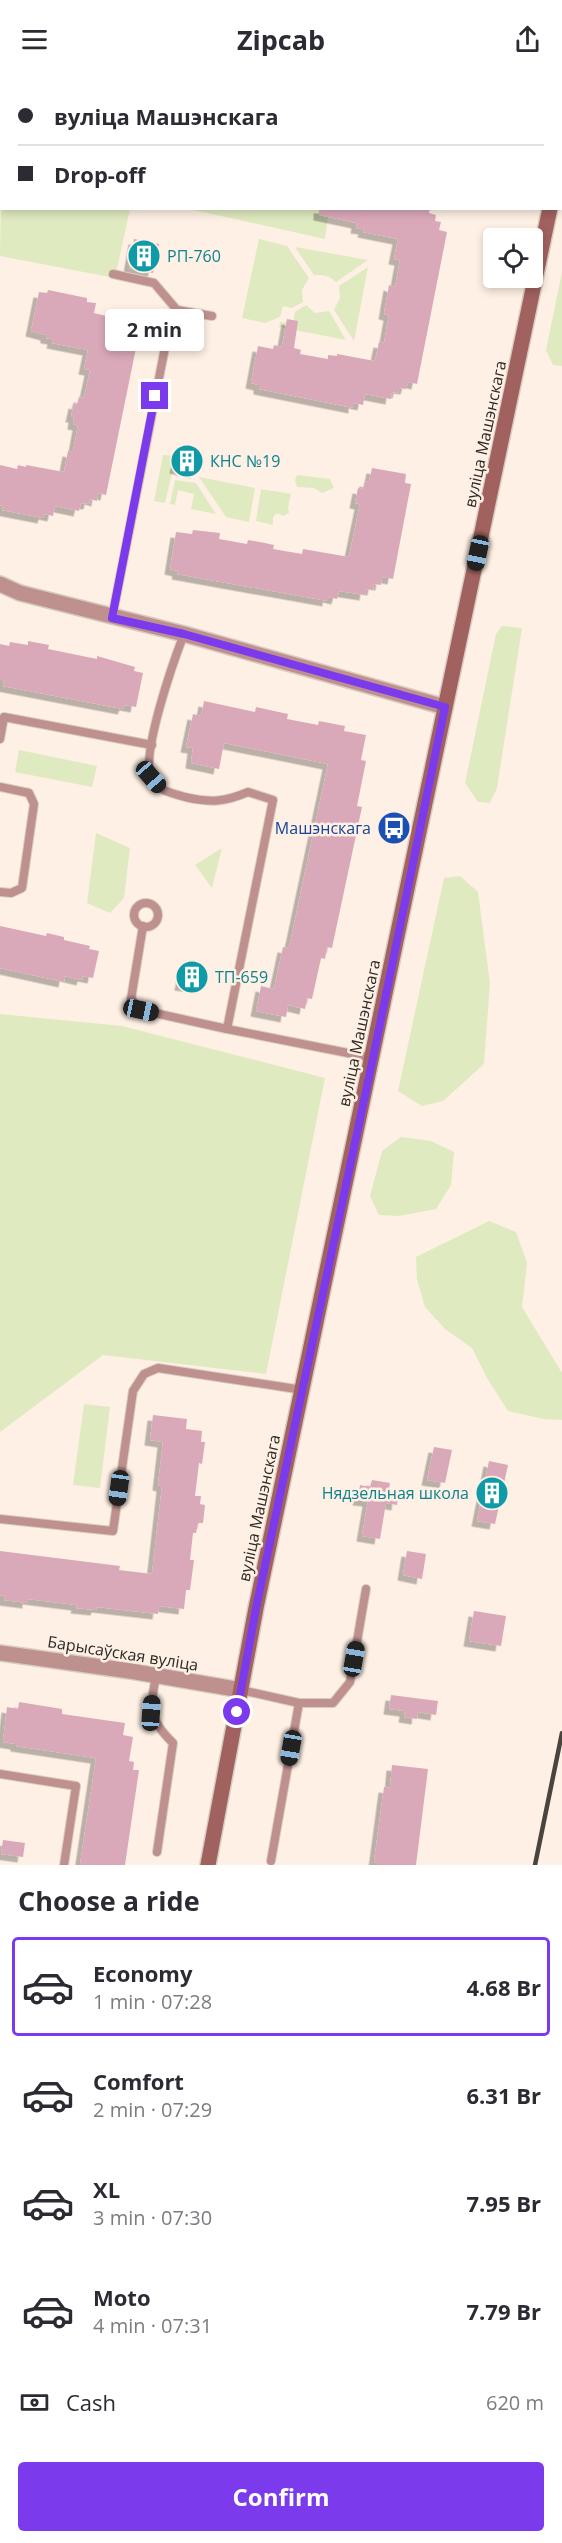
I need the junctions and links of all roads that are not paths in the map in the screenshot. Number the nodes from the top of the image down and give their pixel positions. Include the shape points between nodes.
1 (550, 210) edge
2 (113, 274) dead end
3 (177, 310) junction
4 (212, 316) dead end
5 (0, 584) edge
6 (112, 618) junction
7 (184, 634) junction
8 (445, 707) junction
9 (0, 739) edge
10 (152, 745) junction
11 (0, 787) edge
12 (0, 892) edge
13 (143, 926) dead end
14 (227, 1029) junction
15 (373, 1058) junction
16 (303, 1390) junction
17 (0, 1519) edge
18 (366, 1589) dead end
19 (0, 1653) edge
20 (156, 1676) junction
21 (241, 1690) junction
22 (299, 1703) junction
23 (0, 1774) edge
24 (157, 1852) dead end
25 (271, 1860) dead end
26 (64, 1865) edge
27 (208, 1865) edge

1 - 8 main road, вуліца Машэнскага
2 - 3 lane via 154,283
3 - 4 lane
3 - 6 lane via 171,317
5 - 6 street
6 - 7 street
7 - 8 street
7 - 10 lane via 166,681
8 - 15 main road, вуліца Машэнскага
9 - 10 lane via 3,717
10 - 14 lane via 151,777 163,791 219,802 248,792 273,800
11 - 12 lane via 29,793 34,804 22,888
13 - 14 lane via 131,999 141,1010
14 - 15 lane
15 - 16 main road, вуліца Машэнскага
16 - 17 lane via 158,1368 144,1374 133,1391 113,1531
16 - 21 main road, вуліца Машэнскага
18 - 22 lane via 350,1682 333,1703
19 - 20 street, Барысаўская вуліца
20 - 21 street, Барысаўская вуліца
20 - 24 lane via 151,1713 161,1731 174,1743
21 - 22 lane
21 - 27 main road, вуліца Машэнскага
22 - 25 lane
23 - 26 lane via 76,1786

